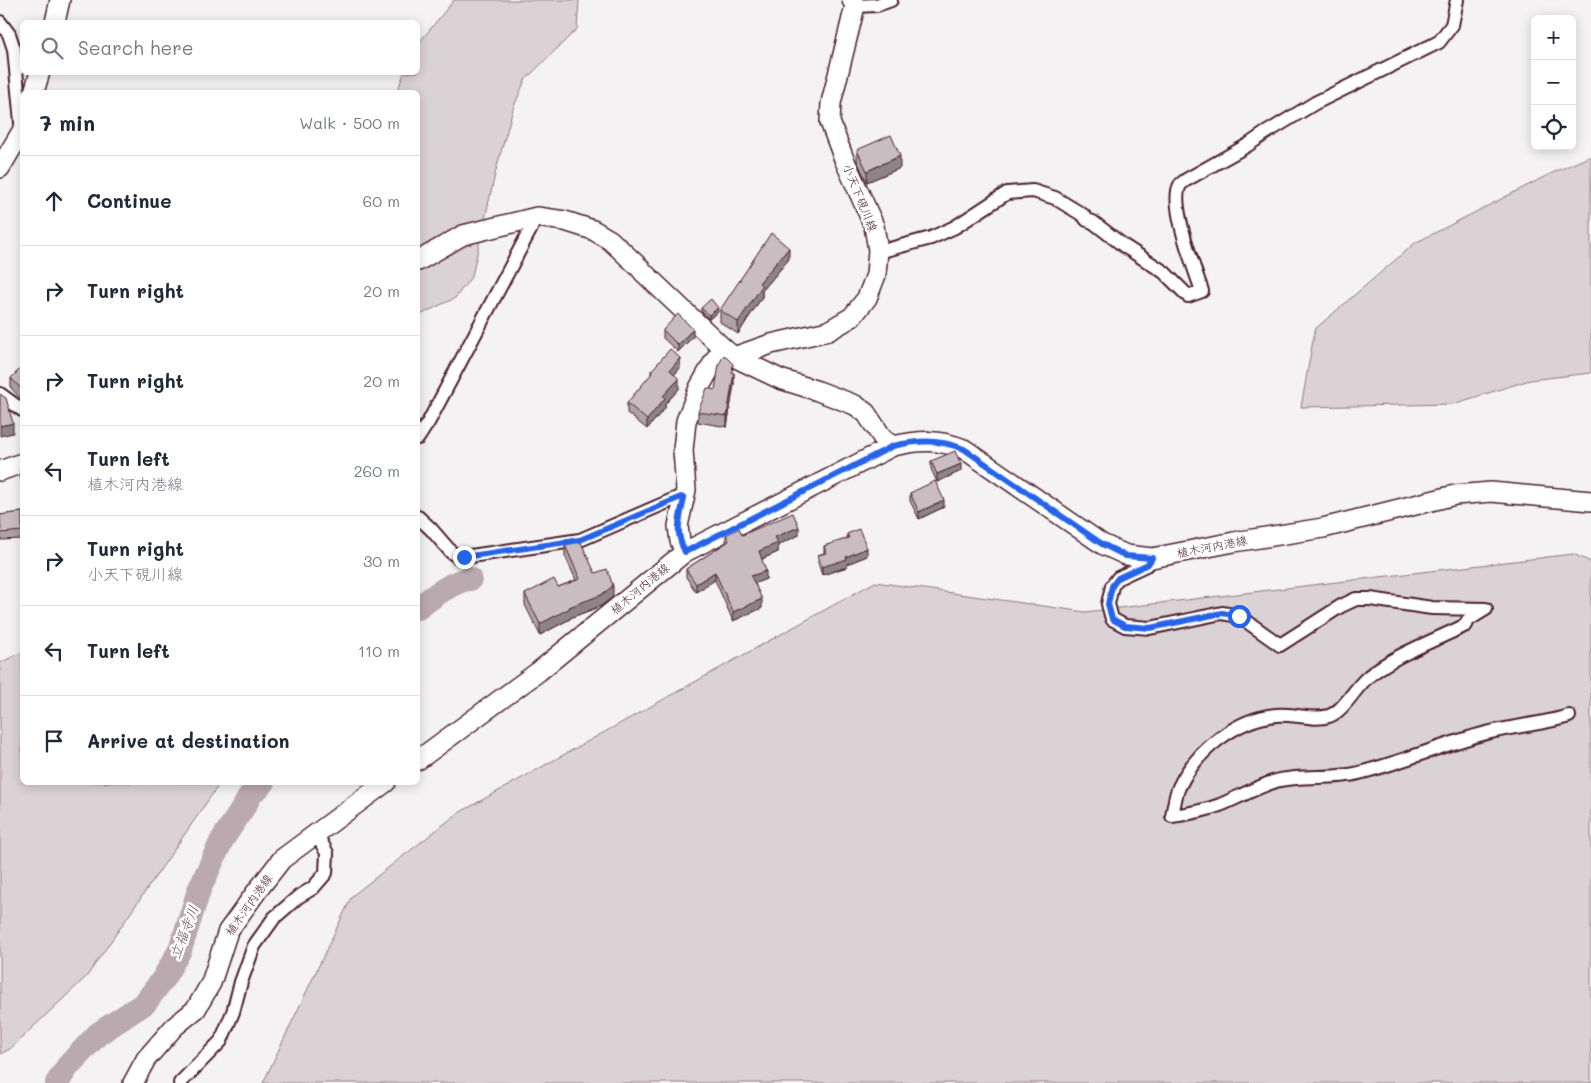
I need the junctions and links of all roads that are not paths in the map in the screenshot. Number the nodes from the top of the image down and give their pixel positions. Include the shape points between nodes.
1 (60, 0) edge
2 (892, 0) edge
3 (1457, 0) edge
4 (854, 3) edge
5 (55, 20) edge
6 (0, 22) edge
7 (39, 75) edge
8 (35, 90) edge
9 (20, 111) edge
10 (20, 135) edge
11 (0, 168) edge
12 (537, 217) junction
13 (878, 250) junction
14 (420, 260) edge
15 (729, 353) junction
16 (0, 394) edge
17 (20, 409) edge
18 (420, 435) edge
19 (893, 446) junction
20 (20, 464) edge
21 (0, 471) edge
22 (684, 498) junction
23 (1591, 501) edge
24 (420, 519) edge
25 (685, 552) junction
26 (1152, 558) junction
27 (1569, 716) dead end
28 (420, 759) edge
29 (382, 785) edge
30 (316, 833) junction
31 (133, 1083) edge
32 (180, 1083) edge

1 - 5 main road
2 - 4 street via 876,5
3 - 13 street via 1452,25 1439,42 1315,103 1179,186 1177,205 1182,229 1202,291 1188,296 1164,272 1086,220 1084,215 1055,198 1033,191 1007,193 955,227 931,238
4 - 13 main road, 小天下硯川線 via 830,103 830,122 874,226
6 - 9 street via 14,49
7 - 8 main road
10 - 11 main road
12 - 14 main road via 463,235
12 - 15 main road via 566,221 610,240
12 - 18 street
13 - 15 main road, 小天下硯川線 via 876,275 867,298 852,318 828,332
15 - 19 main road via 780,379 855,405 866,414 884,440
15 - 22 main road via 716,358 698,388 686,421
16 - 17 street
19 - 25 main road, 植木河内港線
19 - 26 main road, 植木河内港線 via 923,440 964,449 1102,544 1126,556
20 - 21 main road
22 - 24 street via 677,498 580,540 464,557 451,552
22 - 25 main road via 678,526
23 - 26 main road, 植木河内港線 via 1491,492 1455,495 1323,528
25 - 28 main road, 植木河内港線 via 538,672
26 - 27 street via 1148,564 1118,578 1112,586 1108,604 1112,619 1125,626 1150,628 1222,613 1239,616 1280,645 1356,599 1432,608 1486,609 1468,620 1466,625 1369,676 1340,709 1329,716 1277,714 1223,734 1194,762 1183,779 1172,816 1210,808 1278,781 1358,774 1481,734
29 - 30 main road, 植木河内港線
30 - 31 main road, 植木河内港線 via 282,859 257,891 228,931 211,983 196,1010 174,1027 146,1059
30 - 32 street via 327,853 326,872 313,888 274,918 254,946 221,1041

